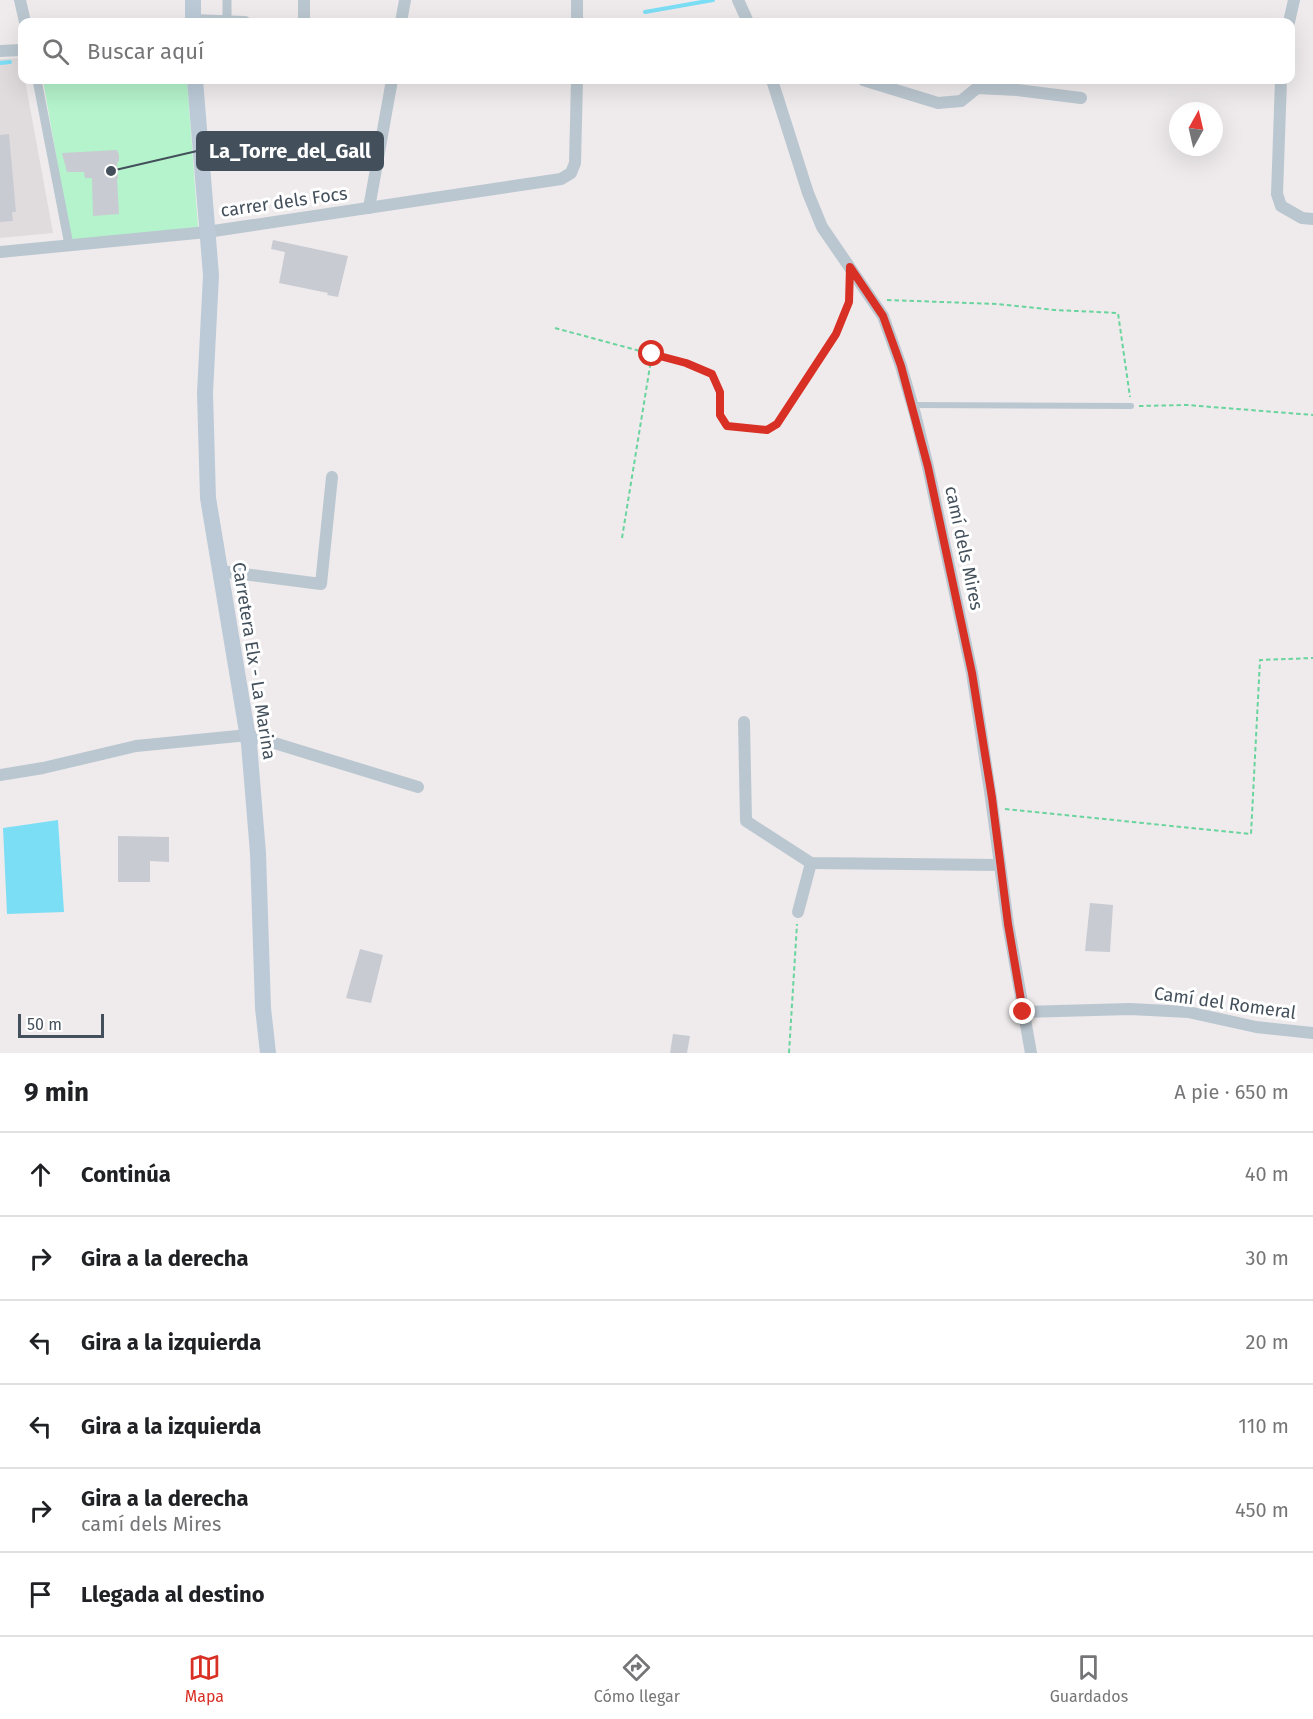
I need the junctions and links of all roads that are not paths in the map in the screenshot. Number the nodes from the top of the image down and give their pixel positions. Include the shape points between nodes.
1 (20, 0) edge
2 (193, 0) edge
3 (227, 0) edge
4 (304, 0) edge
5 (405, 0) edge
6 (578, 0) edge
7 (738, 0) edge
8 (1294, 0) edge
9 (24, 18) edge
10 (193, 18) edge
11 (226, 18) edge
12 (304, 18) edge
13 (402, 18) edge
14 (577, 18) edge
15 (746, 18) edge
16 (1290, 18) edge
17 (18, 50) edge
18 (0, 51) edge
19 (38, 84) edge
20 (195, 84) edge
21 (391, 84) edge
22 (577, 84) edge
23 (773, 84) edge
24 (876, 84) edge
25 (1281, 84) edge
26 (1081, 98) dead end
27 (369, 208) junction
28 (1313, 219) edge
29 (207, 232) junction
30 (69, 245) junction
31 (0, 252) edge
32 (850, 267) junction
33 (686, 363) road end
34 (912, 405) junction
35 (1131, 406) road end
36 (332, 477) dead end
37 (220, 571) junction
38 (744, 722) dead end
39 (248, 735) junction
40 (0, 775) edge
41 (418, 787) dead end
42 (812, 863) junction
43 (1000, 866) junction
44 (798, 912) road end
45 (1023, 1012) junction
46 (1313, 1033) edge
47 (268, 1053) edge
48 (1031, 1053) edge

1 - 9 street
2 - 10 main road
3 - 11 street
4 - 12 street
5 - 13 street
6 - 14 street
7 - 15 street
8 - 16 street
17 - 18 street
19 - 30 street
20 - 29 main road, Carretera Elx - La Marina
21 - 27 street
22 - 27 street, carrer dels Focs via 575,163 571,174 561,179
23 - 32 street, camí dels Mires via 811,201 822,227
24 - 26 street via 938,103 961,101 977,88
25 - 28 street via 1277,194 1281,206 1302,218
27 - 29 street, carrer dels Focs
29 - 30 street, carrer dels Focs
29 - 37 main road, Carretera Elx - La Marina via 211,275 205,405 208,498
30 - 31 street, carrer dels Focs
32 - 33 lane via 849,302 836,334 777,424 767,430 727,426 720,415 720,392 712,374
32 - 34 street, camí dels Mires via 883,316
34 - 35 lane
34 - 43 street, camí dels Mires via 972,673
36 - 37 street via 321,584
37 - 39 main road, Carretera Elx - La Marina
38 - 42 street via 746,821
39 - 40 street via 136,746
39 - 41 street
39 - 47 main road, Carretera Elx - La Marina
42 - 43 street
42 - 44 street
43 - 45 street, camí dels Mires
45 - 46 street, Camí del Romeral via 1188,1012 1256,1027
45 - 48 street, camí dels Mires

